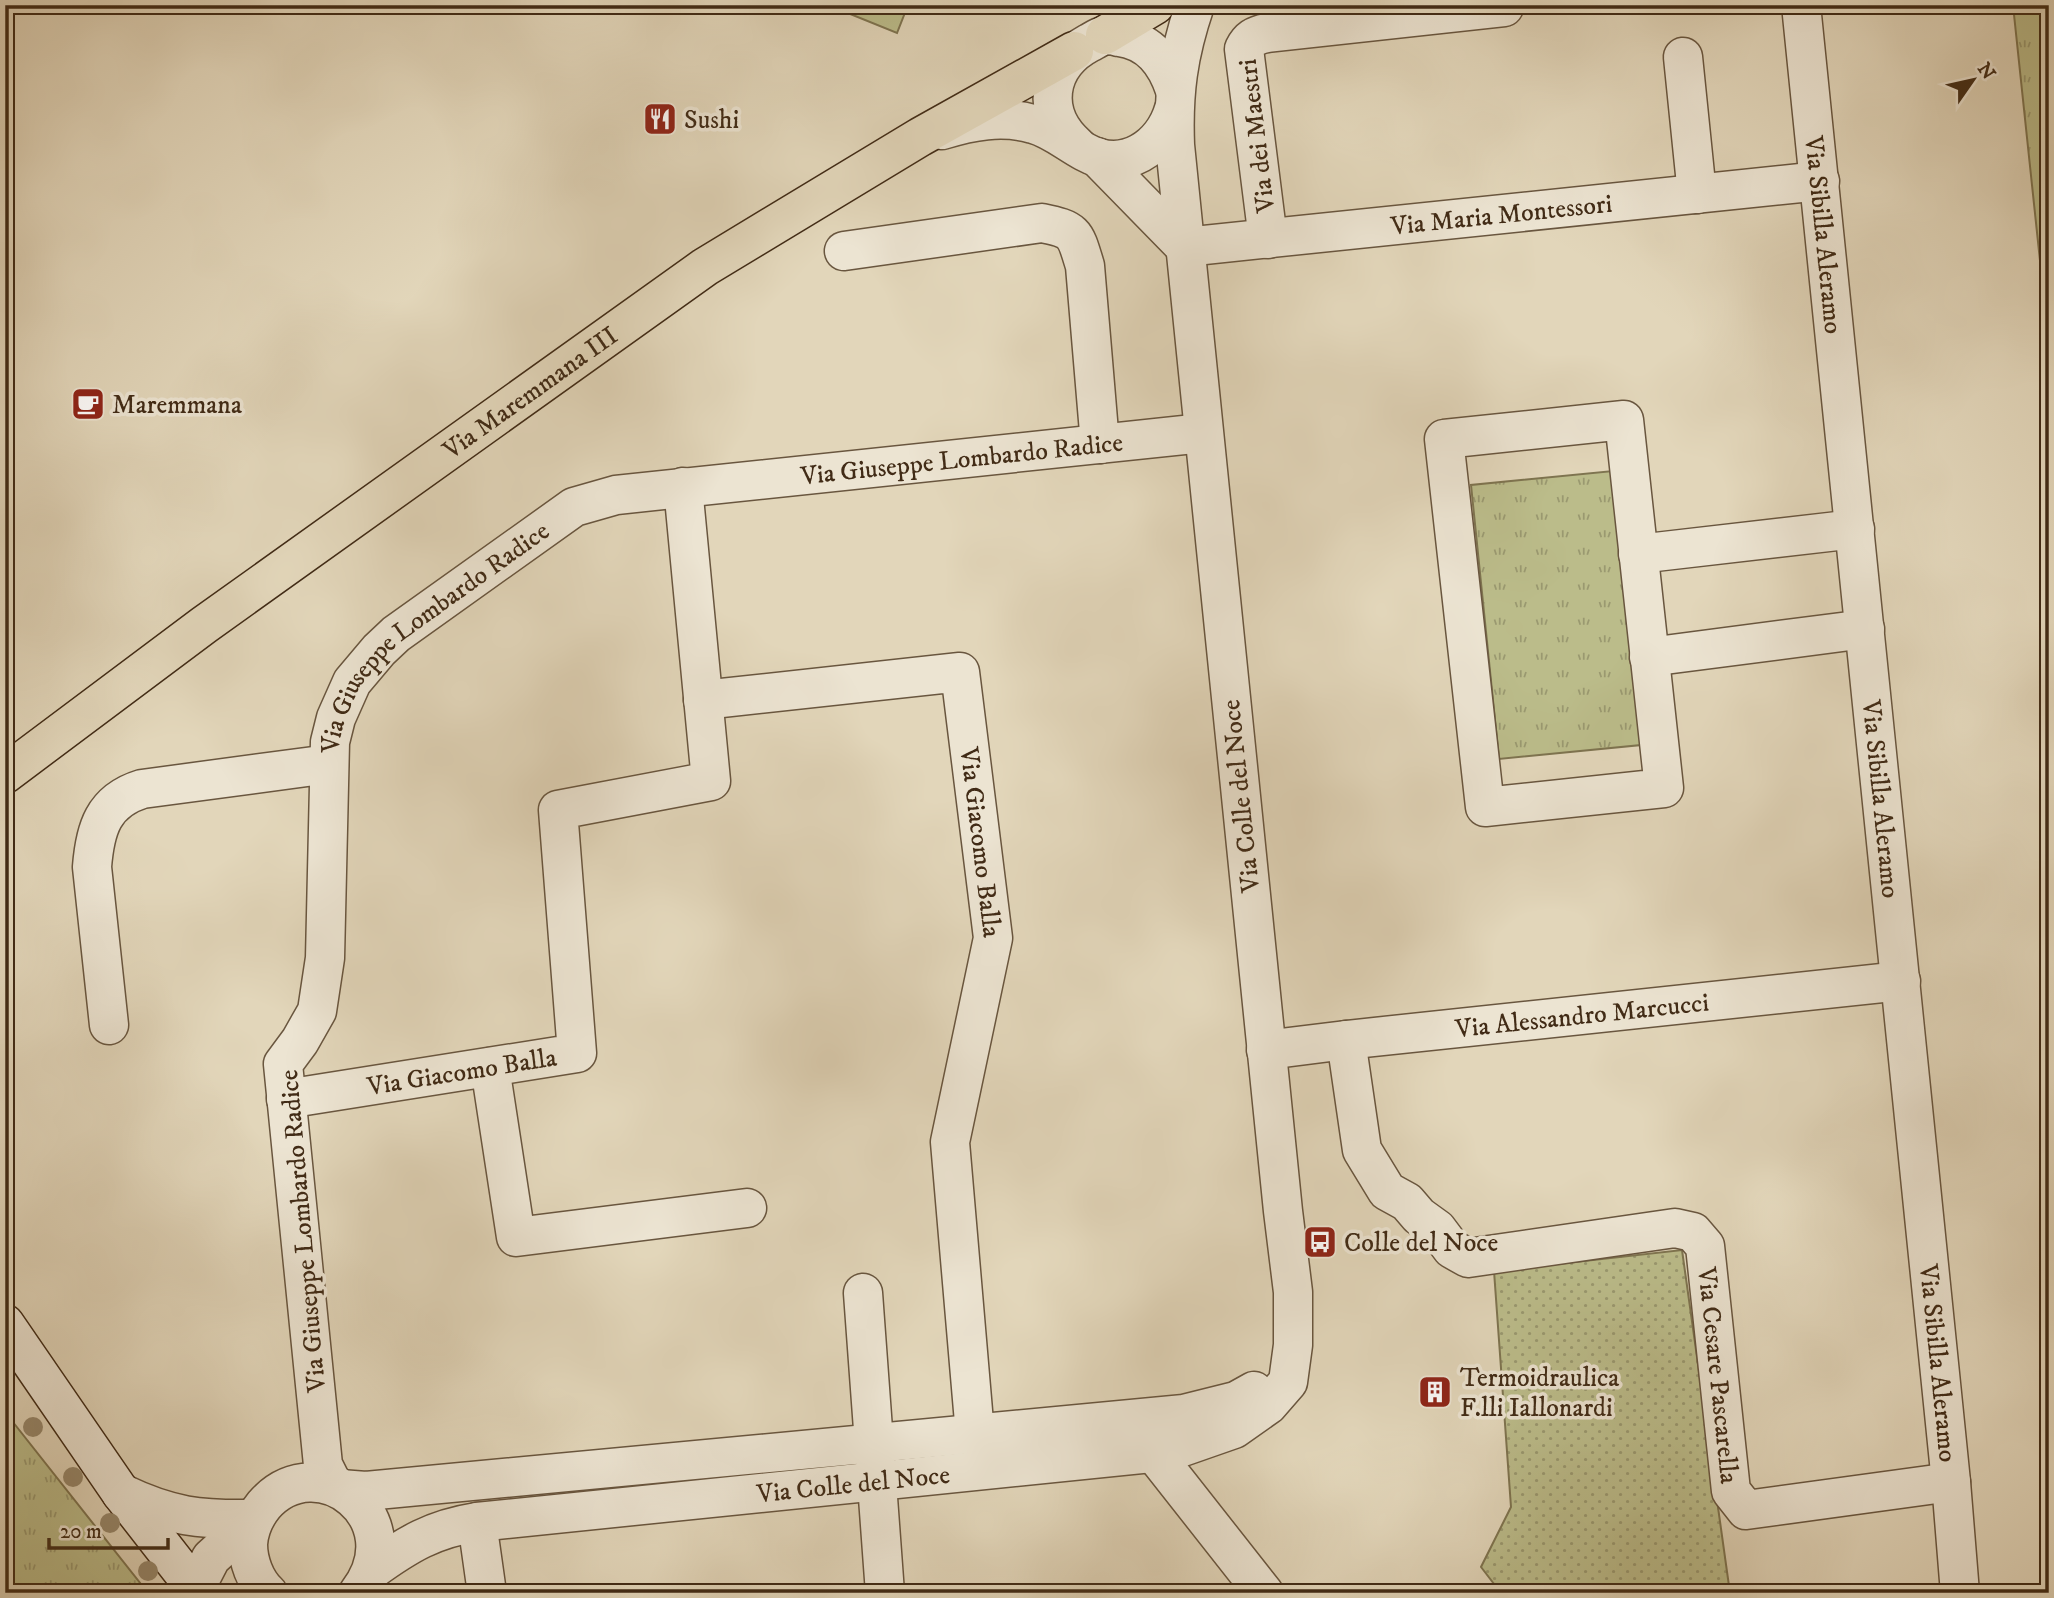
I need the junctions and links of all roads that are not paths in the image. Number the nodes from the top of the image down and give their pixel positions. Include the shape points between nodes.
1 (1156, 5) edge
2 (1195, 5) edge
3 (1801, 5) edge
4 (1504, 7) edge
5 (1089, 43) junction
6 (1684, 57) dead end
7 (1174, 100) junction
8 (920, 136) junction
9 (1088, 153) junction
10 (1820, 181) junction
11 (1697, 194) junction
12 (1268, 239) junction
13 (1185, 247) junction
14 (844, 251) dead end
15 (1203, 433) junction
16 (1100, 444) junction
17 (683, 487) junction
18 (1855, 529) junction
19 (1638, 554) junction
20 (1866, 629) junction
21 (1649, 657) junction
22 (703, 700) junction
23 (328, 764) junction
24 (7, 771) edge
25 (1901, 981) junction
26 (109, 1025) dead end
27 (1346, 1040) junction
28 (1266, 1050) junction
29 (491, 1067) junction
30 (286, 1099) junction
31 (747, 1208) dead end
32 (863, 1293) dead end
33 (5, 1325) edge
34 (1293, 1345) junction
35 (317, 1410) junction
36 (1127, 1419) junction
37 (975, 1434) junction
38 (874, 1443) junction
39 (1154, 1453) junction
40 (877, 1481) junction
41 (1951, 1482) junction
42 (340, 1489) junction
43 (280, 1491) junction
44 (121, 1493) junction
45 (254, 1519) junction
46 (477, 1522) junction
47 (365, 1581) edge
48 (197, 1591) edge
49 (268, 1593) edge
50 (487, 1593) edge
51 (886, 1593) edge
52 (1264, 1593) edge
53 (1960, 1593) edge

1 - 5 main road, Via Maremmana III
2 - 7 street, Via Colle del Noce via 1184,38
3 - 10 street, Via Sibilla Aleramo
4 - 12 street, Via dei Maestri via 1258,34 1248,40 1244,49
5 - 7 street, Via Colle del Noce via 1125,37 1143,44 1169,72
5 - 8 main road, Via Maremmana III
5 - 9 street via 1063,63 1052,93 1058,124 1066,137
6 - 11 street
7 - 9 street, Via Colle del Noce via 1164,133 1146,150 1122,159
7 - 13 street, Via Colle del Noce
8 - 9 street via 992,119 1032,124
8 - 24 main road, Via Maremmana III via 705,267
9 - 13 street
10 - 11 street, Via Maria Montessori
10 - 18 street, Via Sibilla Aleramo
11 - 12 street, Via Maria Montessori
12 - 13 street, Via Maria Montessori
13 - 15 street, Via Colle del Noce
14 - 16 street via 1042,223 1068,228 1085,266
15 - 16 street, Via Giuseppe Lombardo Radice
15 - 28 street, Via Colle del Noce
16 - 17 street, Via Giuseppe Lombardo Radice
17 - 22 street, Via Giacomo Balla
17 - 23 street, Via Giuseppe Lombardo Radice via 615,495 574,507 396,634 352,682 335,718
18 - 19 street
18 - 20 street, Via Sibilla Aleramo
19 - 21 street
19 - 21 street via 1624,420 1444,439 1485,807 1664,788
20 - 21 street
20 - 25 street, Via Sibilla Aleramo
22 - 29 street, Via Giacomo Balla via 711,781 558,810 577,1053
22 - 37 street, Via Giacomo Balla via 960,672 993,938 950,1142
23 - 26 street via 142,789 114,802 94,846 92,867
23 - 30 street, Via Giuseppe Lombardo Radice via 325,958 317,1011 283,1064
25 - 27 street, Via Alessandro Marcucci
25 - 41 street, Via Sibilla Aleramo
27 - 28 street, Via Alessandro Marcucci
27 - 41 street, Via Cesare Pascarella via 1362,1150 1387,1191 1407,1202 1452,1249 1468,1258 1675,1228 1693,1232 1706,1246 1731,1491 1745,1510
28 - 34 street, Via Colle del Noce via 1293,1292
29 - 30 street, Via Giacomo Balla
29 - 31 street via 516,1237
30 - 35 street, Via Giuseppe Lombardo Radice
32 - 38 street
33 - 44 street
34 - 36 street, Via Colle del Noce via 1273,1376 1236,1401 1184,1414
34 - 39 street, Via Colle del Noce via 1288,1382 1268,1405 1234,1429
35 - 42 street, Via Giuseppe Lombardo Radice via 323,1465
35 - 43 street, Via Giuseppe Lombardo Radice via 303,1460
36 - 37 street, Via Colle del Noce
36 - 39 street
37 - 38 street, Via Colle del Noce
38 - 40 street
38 - 42 street, Via Colle del Noce via 366,1491
39 - 40 street, Via Colle del Noce
39 - 52 street
40 - 46 street, Via Colle del Noce
40 - 51 street
41 - 53 street, Via Sibilla Aleramo
42 - 43 street, Via Colle del Noce via 315,1483
42 - 47 street, Via Colle del Noce via 357,1501 373,1528 376,1554
43 - 45 street
44 - 45 street via 178,1514
44 - 48 street
45 - 48 street via 211,1558
45 - 49 street via 248,1551 252,1570
46 - 47 street, Via Colle del Noce via 421,1538
46 - 50 street

